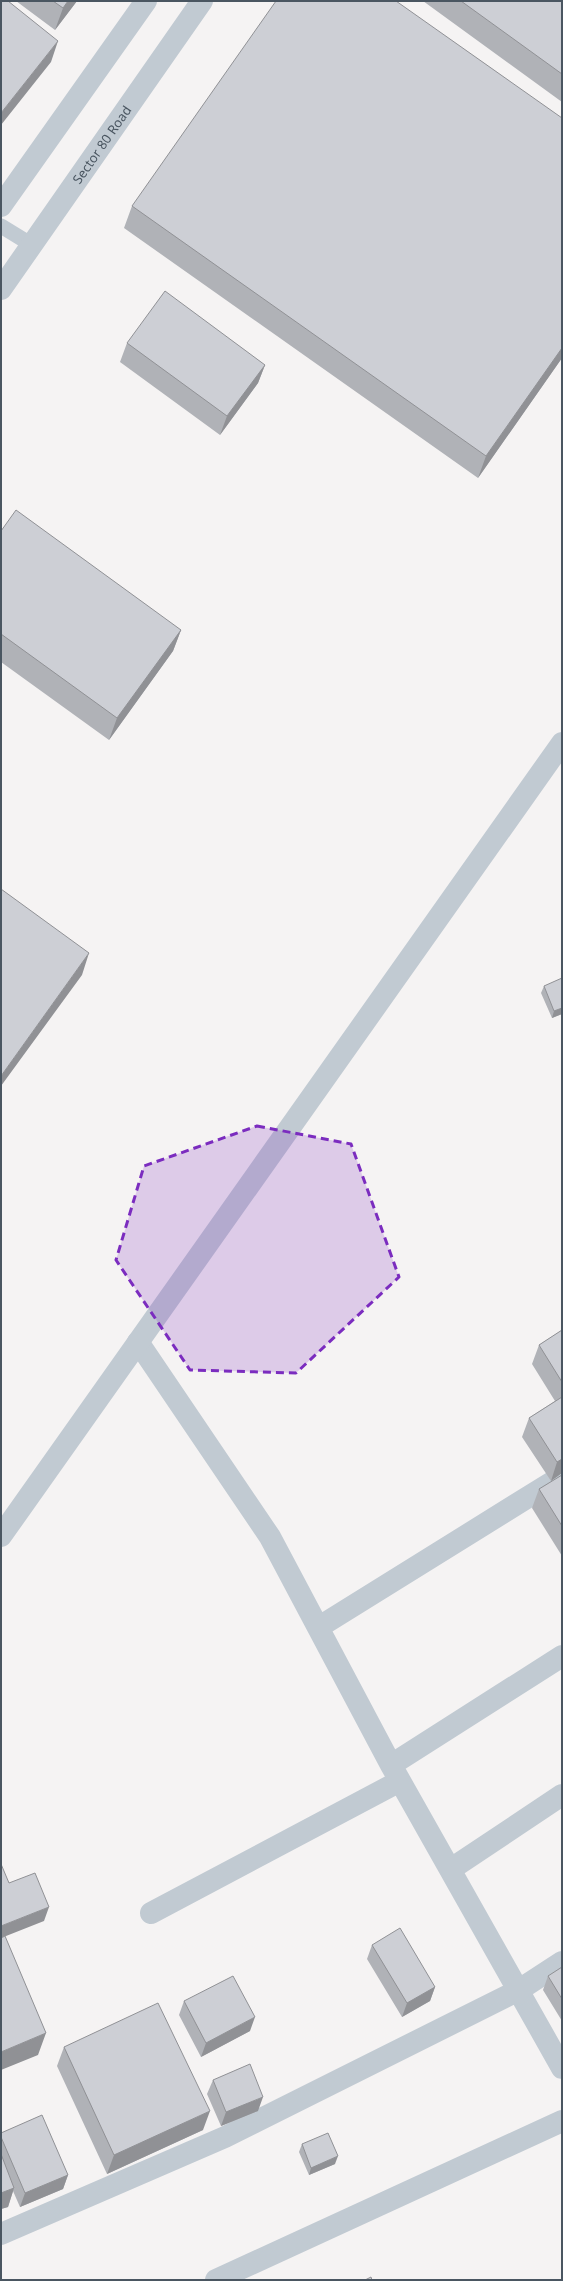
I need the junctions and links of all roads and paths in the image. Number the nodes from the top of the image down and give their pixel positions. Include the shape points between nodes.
1 (146, 1) edge
2 (202, 1) edge
3 (1, 206) edge
4 (1, 226) edge
5 (32, 245) junction
6 (1, 289) edge
7 (562, 743) edge
8 (138, 1342) junction
9 (562, 1476) edge
10 (1, 1536) edge
11 (319, 1627) junction
12 (562, 1656) edge
13 (396, 1773) junction
14 (562, 1795) edge
15 (451, 1869) junction
16 (151, 1912) dead end
17 (562, 1962) edge
18 (519, 1990) junction
19 (562, 2068) edge
20 (562, 2121) edge
21 (1, 2234) edge
22 (216, 2280) edge

1 - 3 street
2 - 5 street, Sector 80 Road
4 - 5 lane
5 - 6 street, Sector 80 Road
7 - 8 street
8 - 10 street
8 - 11 street via 270,1537
9 - 11 street
11 - 13 street
12 - 13 street
13 - 15 street
13 - 16 street
14 - 15 street
15 - 18 street
17 - 18 street
18 - 19 street
18 - 21 street via 225,2137
20 - 22 street

